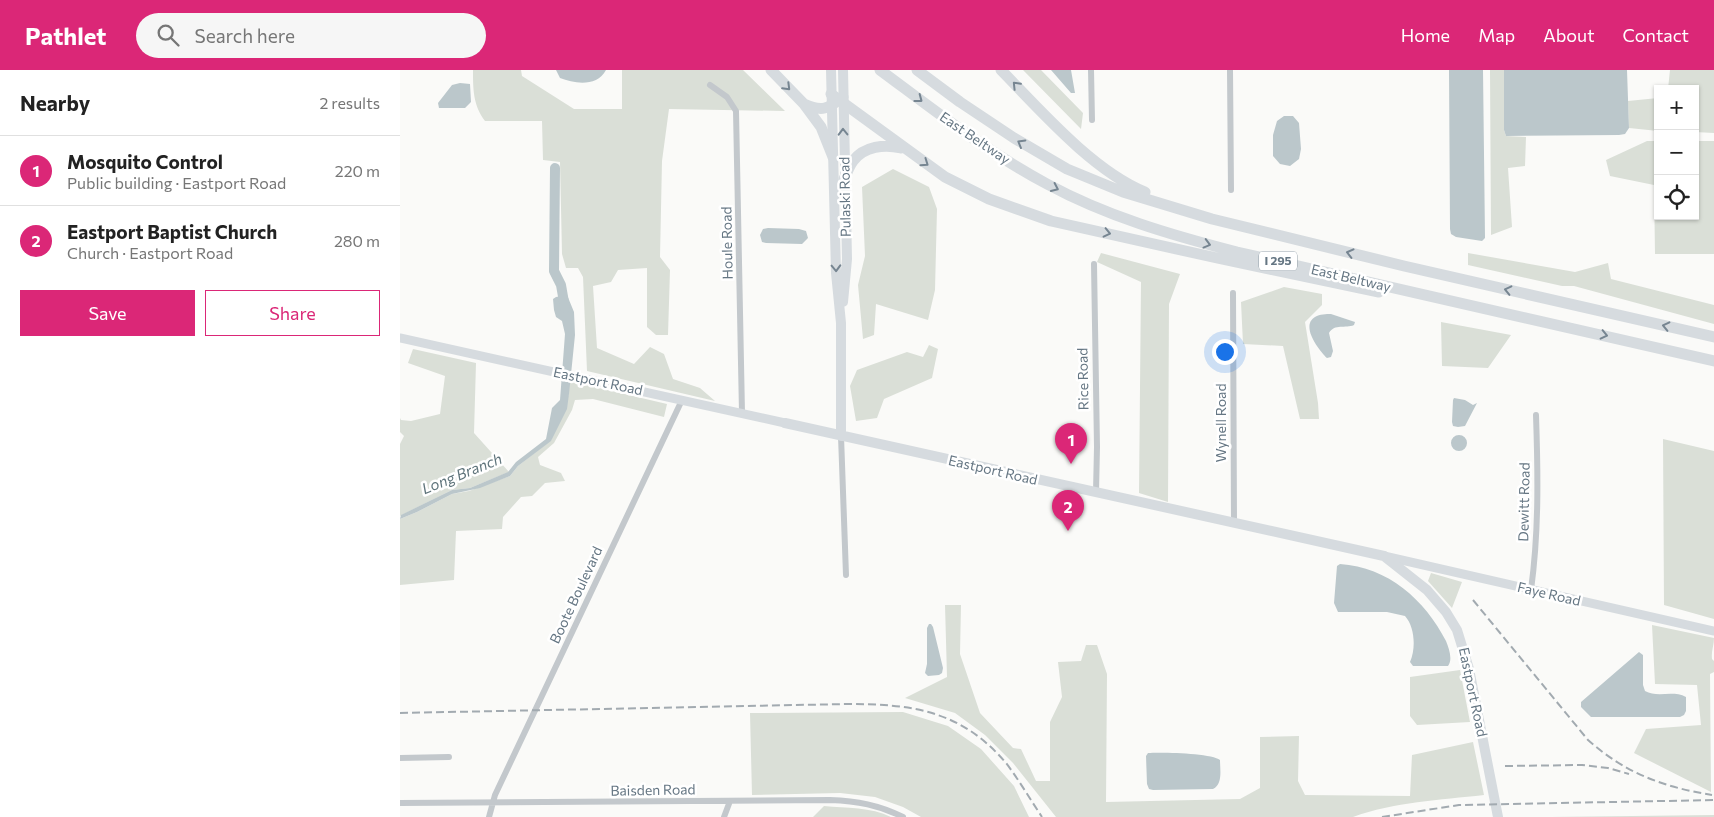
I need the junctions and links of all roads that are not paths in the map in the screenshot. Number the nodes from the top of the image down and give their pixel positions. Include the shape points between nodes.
1 (770, 70) edge
2 (831, 70) edge
3 (842, 70) edge
4 (880, 70) edge
5 (918, 70) edge
6 (1001, 70) edge
7 (1091, 70) edge
8 (1230, 70) edge
9 (710, 85) dead end
10 (838, 100) junction
11 (804, 104) junction
12 (1092, 120) dead end
13 (906, 150) junction
14 (833, 157) junction
15 (844, 179) junction
16 (1232, 190) dead end
17 (1212, 219) junction
18 (1094, 264) dead end
19 (1233, 294) dead end
20 (840, 323) junction
21 (1577, 329) junction
22 (1714, 337) edge
23 (400, 338) edge
24 (1714, 361) edge
25 (682, 400) junction
26 (742, 413) junction
27 (1536, 415) dead end
28 (785, 422) joint
29 (841, 436) junction
30 (1096, 492) junction
31 (1234, 523) junction
32 (1384, 556) junction
33 (1426, 566) junction
34 (846, 574) dead end
35 (1417, 580) junction
36 (1531, 590) junction
37 (1714, 632) edge
38 (449, 757) dead end
39 (400, 758) edge
40 (493, 801) junction
41 (730, 801) junction
42 (400, 803) edge
43 (489, 817) edge
44 (724, 817) edge
45 (902, 817) edge
46 (1498, 817) edge

1 -> 11 highway
2 - 10 main road, Pulaski Road
3 - 10 main road, Pulaski Road
4 -> 21 highway, East Beltway / I 295 via 954,126 999,155 1047,184 1108,212 1162,232 1236,252
17 -> 5 highway, East Beltway / I 295 via 1123,192 1067,169 986,120
17 -> 6 highway via 1134,188 1109,172
7 - 12 street
8 - 16 street
9 - 26 street, Houle Road via 727,97 736,111
10 - 11 highway via 816,109
10 - 13 highway
10 - 14 main road, Pulaski Road
15 -> 10 main road, Pulaski Road
11 - 14 highway via 821,127
13 - 15 highway via 889,146 861,152
13 -> 21 highway via 944,177 989,199 1051,220 1406,298
14 -> 20 main road, Pulaski Road
15 - 20 main road, Pulaski Road via 847,259
22 -> 17 highway, East Beltway / I 295
18 - 30 street, Rice Road
19 - 31 street, Wynell Road
20 - 29 main road, Pulaski Road
21 -> 24 highway, East Beltway / I 295
23 - 25 street, Eastport Road
25 - 26 street, Eastport Road
25 - 40 street, Boote Boulevard
26 - 28 street, Eastport Road
27 - 36 street, Dewitt Road via 1537,535
28 - 29 main road, Eastport Road
29 - 30 main road, Eastport Road
29 - 34 street, Pulaski Road
30 - 31 main road, Eastport Road
31 - 32 main road, Eastport Road
32 - 33 street, Faye Road
32 - 35 main road, Eastport Road
33 - 35 street
33 - 36 street, Faye Road
35 - 46 main road, Eastport Road via 1446,612 1462,641
36 - 37 street, Faye Road
38 - 39 street
40 - 41 street, Baisden Road
40 - 42 street, Baisden Road
40 - 43 street, Boote Boulevard
41 - 44 street
41 - 45 street, Baisden Road via 857,802 880,807

